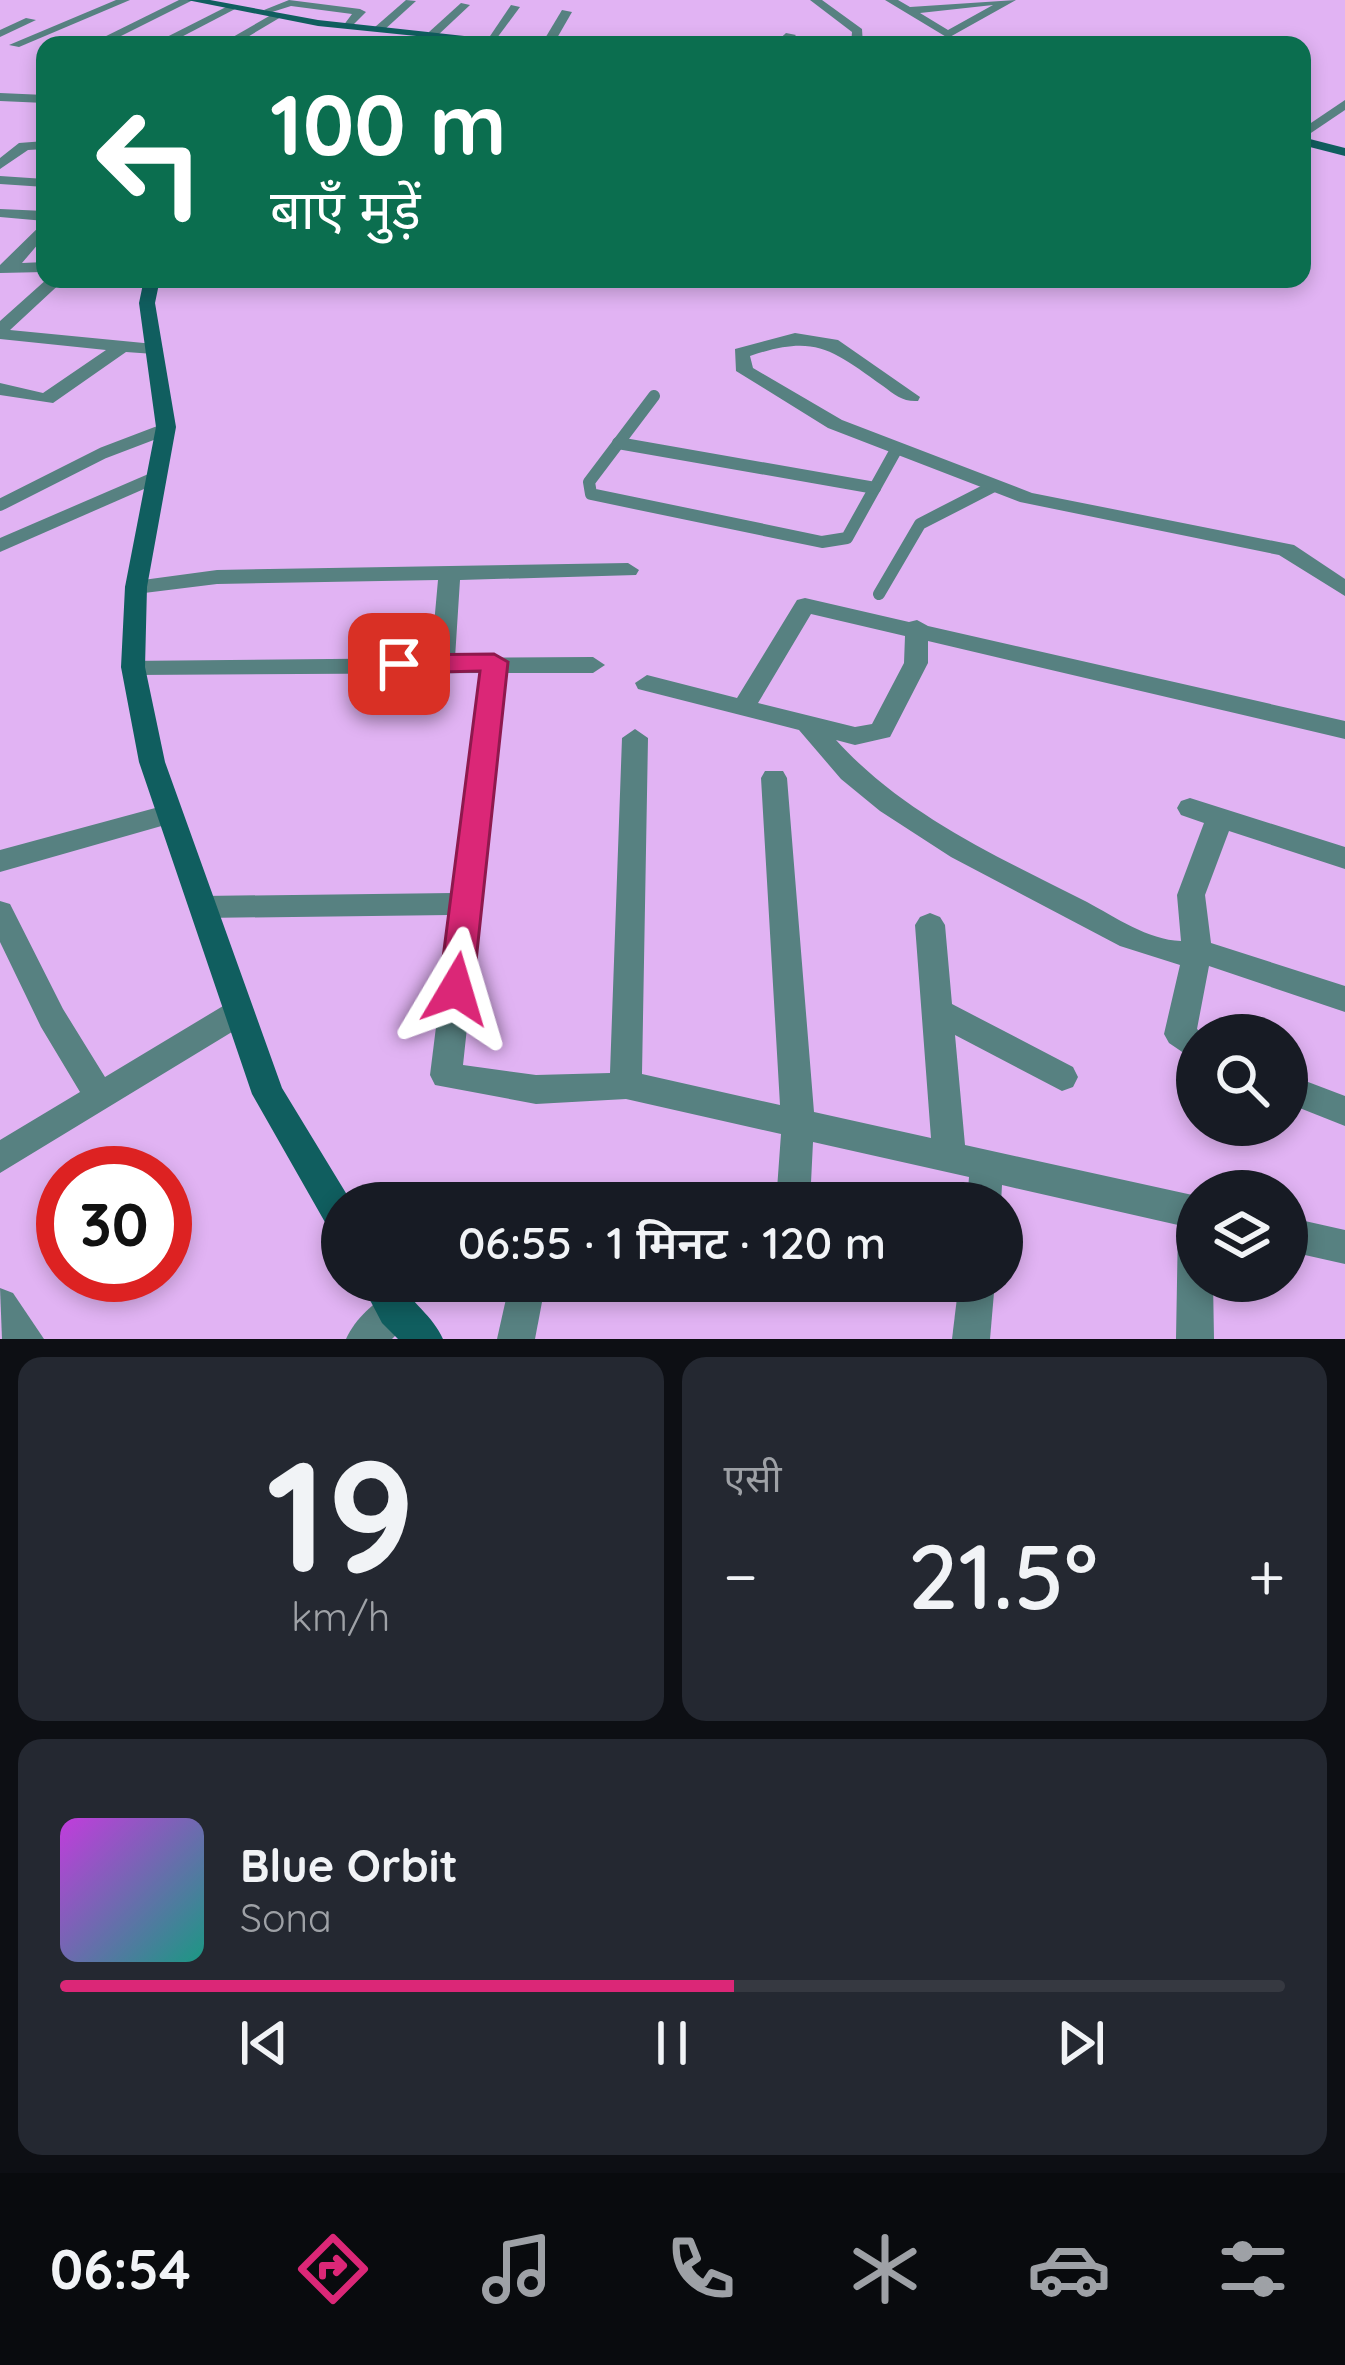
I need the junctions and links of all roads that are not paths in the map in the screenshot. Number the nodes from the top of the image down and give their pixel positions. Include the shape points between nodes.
1 (125, 0) edge
2 (190, 0) edge
3 (815, 0) edge
4 (890, 0) edge
5 (1009, 0) edge
6 (1227, 0) edge
7 (1264, 0) edge
8 (213, 1) edge
9 (411, 1) edge
10 (465, 5) dead end
11 (515, 7) dead end
12 (232, 8) junction
13 (908, 11) junction
14 (272, 13) junction
15 (566, 13) dead end
16 (30, 20) dead end
17 (321, 21) junction
18 (350, 26) junction
19 (379, 29) junction
20 (307, 34) dead end
21 (433, 34) junction
22 (948, 35) joint
23 (0, 36) edge
24 (36, 36) edge
25 (36, 36) edge
26 (113, 36) edge
27 (175, 36) edge
28 (238, 36) edge
29 (452, 36) edge
30 (493, 36) edge
31 (549, 36) edge
32 (858, 36) edge
33 (14, 45) junction
34 (36, 53) edge
35 (0, 97) edge
36 (36, 99) edge
37 (1345, 104) edge
38 (1311, 131) edge
39 (1311, 141) edge
40 (13, 151) edge
41 (1345, 152) edge
42 (0, 165) edge
43 (0, 180) edge
44 (36, 182) edge
45 (0, 212) edge
46 (36, 215) edge
47 (36, 235) edge
48 (36, 267) edge
49 (5, 268) edge
50 (47, 288) edge
51 (150, 288) edge
52 (0, 332) edge
53 (28, 338) junction
54 (121, 347) junction
55 (154, 349) junction
56 (0, 358) edge
57 (0, 389) edge
58 (655, 396) dead end
59 (911, 397) dead end
60 (166, 429) junction
61 (618, 443) junction
62 (896, 450) junction
63 (153, 478) junction
64 (994, 485) junction
65 (875, 488) junction
66 (0, 505) edge
67 (0, 546) edge
68 (628, 570) dead end
69 (449, 575) junction
70 (136, 587) junction
71 (1345, 589) edge
72 (879, 594) dead end
73 (916, 627) junction
74 (494, 662) junction
75 (443, 663) junction
76 (593, 665) dead end
77 (133, 667) junction
78 (647, 683) dead end
79 (744, 706) junction
80 (807, 723) junction
81 (1345, 730) edge
82 (635, 738) dead end
83 (774, 778) dead end
84 (1190, 808) dead end
85 (170, 814) junction
86 (1220, 817) junction
87 (1345, 858) edge
88 (0, 862) edge
89 (466, 904) junction
90 (202, 907) junction
91 (0, 912) edge
92 (930, 926) dead end
93 (1196, 953) junction
94 (1345, 999) edge
95 (937, 1011) junction
96 (239, 1012) junction
97 (1184, 1014) edge
98 (1062, 1077) dead end
99 (626, 1085) junction
100 (99, 1095) junction
101 (1308, 1096) edge
102 (1345, 1111) edge
103 (798, 1123) junction
104 (949, 1156) junction
105 (0, 1157) edge
106 (987, 1165) junction
107 (794, 1182) edge
108 (986, 1182) edge
109 (321, 1184) edge
110 (1176, 1208) edge
111 (1308, 1239) edge
112 (1345, 1247) edge
113 (384, 1302) edge
114 (393, 1302) edge
115 (524, 1302) edge
116 (974, 1302) edge
117 (1195, 1302) edge
118 (0, 1306) edge
119 (25, 1339) edge
120 (365, 1339) edge
121 (424, 1339) edge
122 (516, 1339) edge
123 (971, 1339) edge
124 (1195, 1339) edge

1 - 24 street
2 - 8 street
2 - 26 street
3 - 32 street
4 - 13 street
5 - 13 street
5 - 22 street
6 - 7 street
8 - 12 street
8 - 14 street
9 - 19 street
10 - 21 street
11 - 30 street
12 - 14 street
12 - 27 street
13 - 22 street
14 - 17 street
14 - 18 street via 290,3 361,13
14 - 28 street
15 - 31 street
16 - 23 street
17 - 18 street
17 - 20 street
18 - 19 street
19 - 21 street
21 - 29 street
23 - 33 street
25 - 33 street
33 - 34 street
35 - 36 street
37 - 38 street
39 - 41 street
40 - 42 street
43 - 44 street
45 - 46 street
47 - 49 street
48 - 49 street
50 - 52 street
51 - 55 street
52 - 53 street
53 - 54 street
53 - 56 street
54 - 55 street
54 - 57 street via 46,399
55 - 60 street
58 - 61 lane
59 - 62 street via 818,335 787,335 741,353 746,371
60 - 63 street
60 - 66 lane
61 - 65 lane
61 - 65 lane via 589,482 592,494 822,542 847,538
62 - 64 street
62 - 65 lane
63 - 67 street
63 - 70 street
64 - 71 street via 1286,550
64 - 72 lane via 920,524
68 - 69 street
69 - 70 street via 218,577
69 - 75 street
70 - 77 street
73 - 79 street via 805,605
73 - 80 street via 916,663 881,731 855,736
73 - 81 street
74 - 75 street
74 - 76 street
74 - 89 street
75 - 77 street
77 - 85 street
78 - 79 street
79 - 80 street
80 - 93 street via 850,772 961,850 1130,938
82 - 99 street
83 - 103 street
84 - 86 street
85 - 88 street
85 - 90 street
86 - 87 street
86 - 93 street via 1191,895
89 - 90 street
89 - 99 street via 446,1075 520,1092
90 - 96 street
91 - 100 street
92 - 95 street
93 - 94 street
93 - 97 street
95 - 98 street
95 - 104 street
96 - 100 street
96 - 109 street via 268,1094
99 - 103 street
100 - 105 street
101 - 102 street
103 - 104 street
103 - 107 street
104 - 106 street
106 - 108 street
106 - 110 street
111 - 112 street
113 - 120 street
114 - 121 street
115 - 122 street
116 - 123 street
117 - 124 street
118 - 119 street

